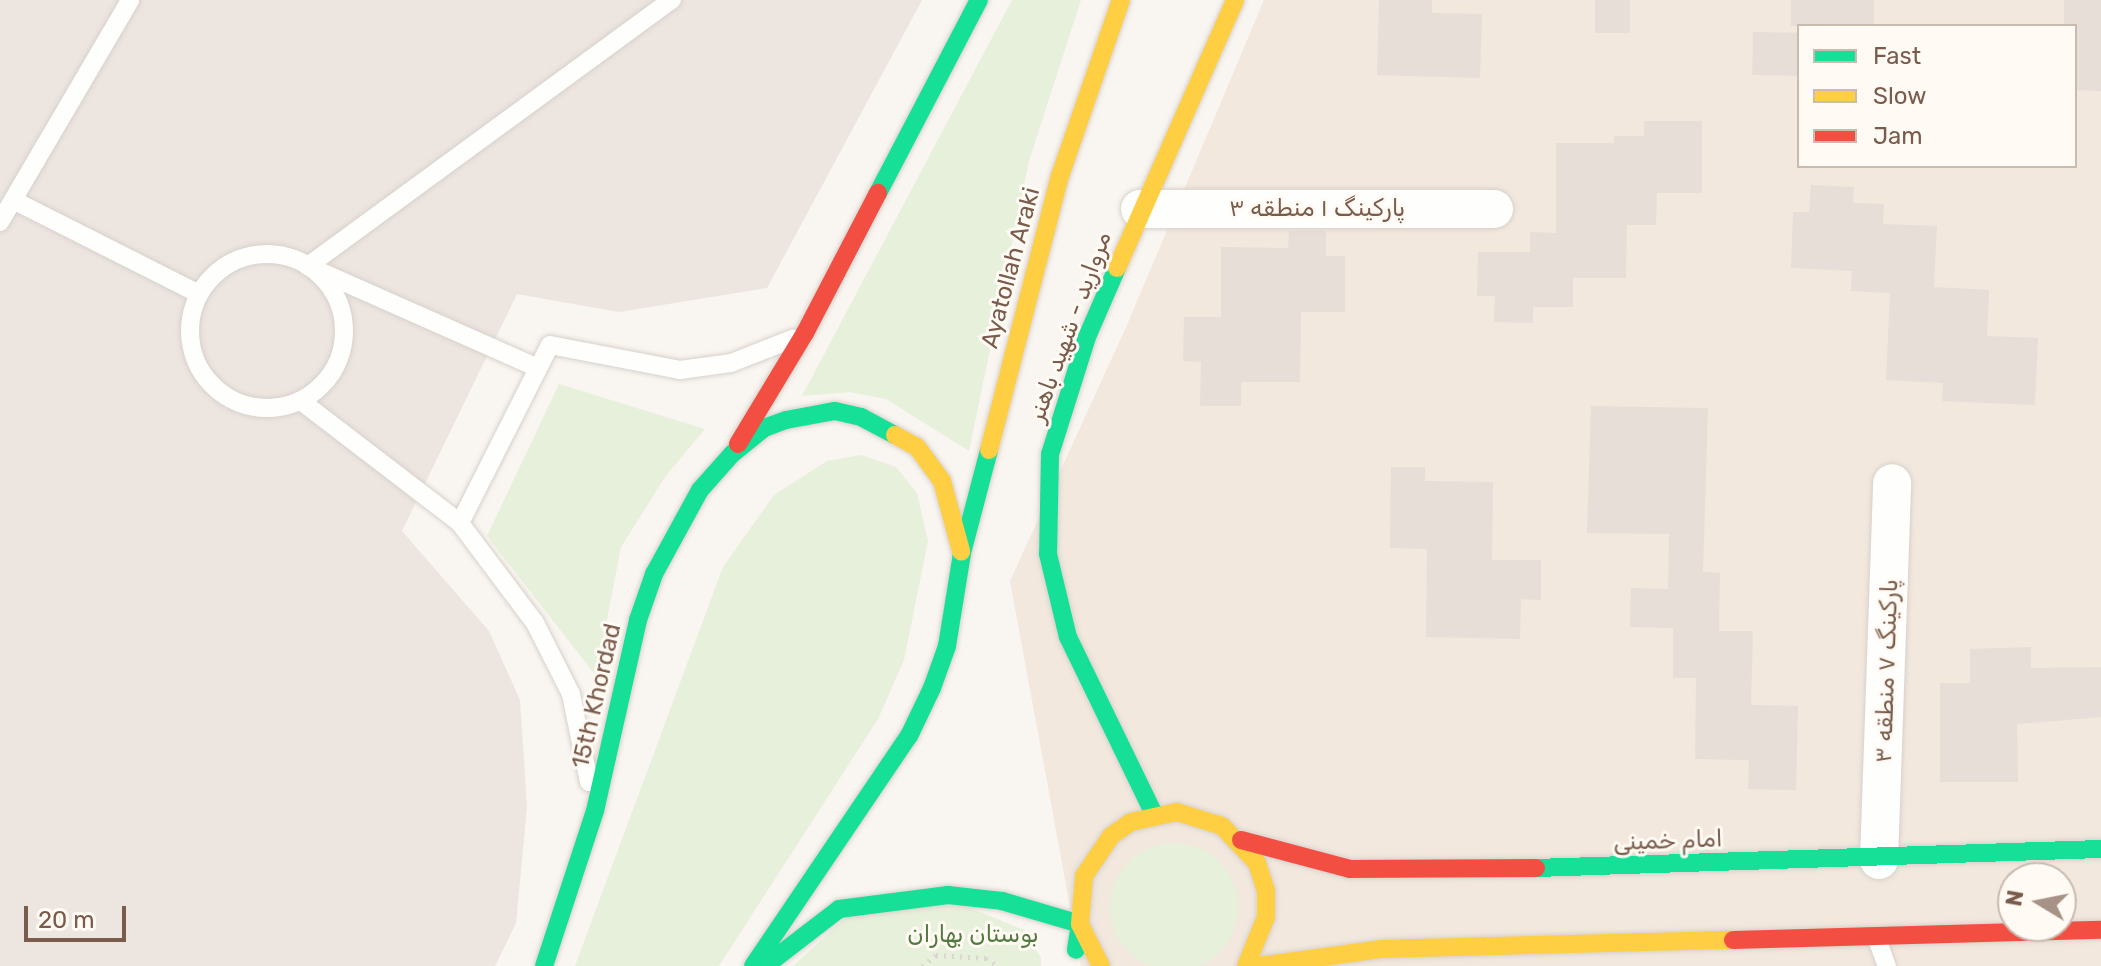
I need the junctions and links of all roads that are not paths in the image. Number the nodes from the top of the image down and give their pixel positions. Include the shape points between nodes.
1 (130, 0) edge
2 (672, 0) edge
3 (979, 0) edge
4 (1121, 0) edge
5 (1235, 0) edge
6 (13, 200) junction
7 (1140, 209) junction
8 (1494, 209) dead end
9 (0, 222) edge
10 (308, 266) junction
11 (199, 294) junction
12 (805, 333) junction
13 (538, 368) junction
14 (301, 401) junction
15 (732, 454) junction
16 (1892, 483) dead end
17 (460, 523) junction
18 (962, 553) junction
19 (595, 811) junction
20 (1154, 814) junction
21 (1241, 840) junction
22 (2101, 849) edge
23 (1879, 860) junction
24 (1080, 924) junction
25 (2101, 930) edge
26 (1877, 939) junction
27 (544, 966) edge
28 (753, 966) edge
29 (765, 966) edge
30 (1074, 966) edge
31 (1101, 966) edge
32 (1246, 966) edge
33 (1259, 966) edge
34 (1887, 966) edge

1 - 6 lane
2 - 10 lane
3 - 12 street
4 - 18 street, Ayatollah Araki via 1060,176
5 - 7 street, مروارید - شهید باهنر
6 - 9 lane
6 - 11 lane
7 - 8 street, پارکینگ ۱ منطقه ۳
7 - 20 street, مروارید - شهید باهنر via 1087,337 1050,454 1048,554 1068,637
10 - 11 lane via 285,256 248,257 215,273
10 - 13 lane
10 - 14 lane via 338,301 343,347 320,387
11 - 14 lane via 190,341 211,385 253,408
12 - 13 lane via 731,363 680,370 550,345
12 - 15 street
13 - 17 lane
14 - 17 lane
15 - 18 street via 764,428 786,420 835,411 861,417 917,447 942,481
15 - 19 street, 15th Khordad via 700,490 654,574 638,620
16 - 23 street, پارکینگ ۷ منطقه ۳
17 - 19 lane via 535,623 571,694
18 - 28 street via 947,646 909,736
19 - 27 street, 15th Khordad
20 - 21 street, امام خمینی via 1200,816
20 - 24 street via 1111,836 1095,854 1084,876
21 - 23 street, امام خمینی via 1350,869
21 - 32 street via 1266,890 1263,931
22 - 23 street, امام خمینی
24 - 29 street via 1002,901 948,895 888,899 839,909
24 - 30 street
24 - 31 street
25 - 26 street
26 - 33 street via 1381,949
26 - 34 lane

